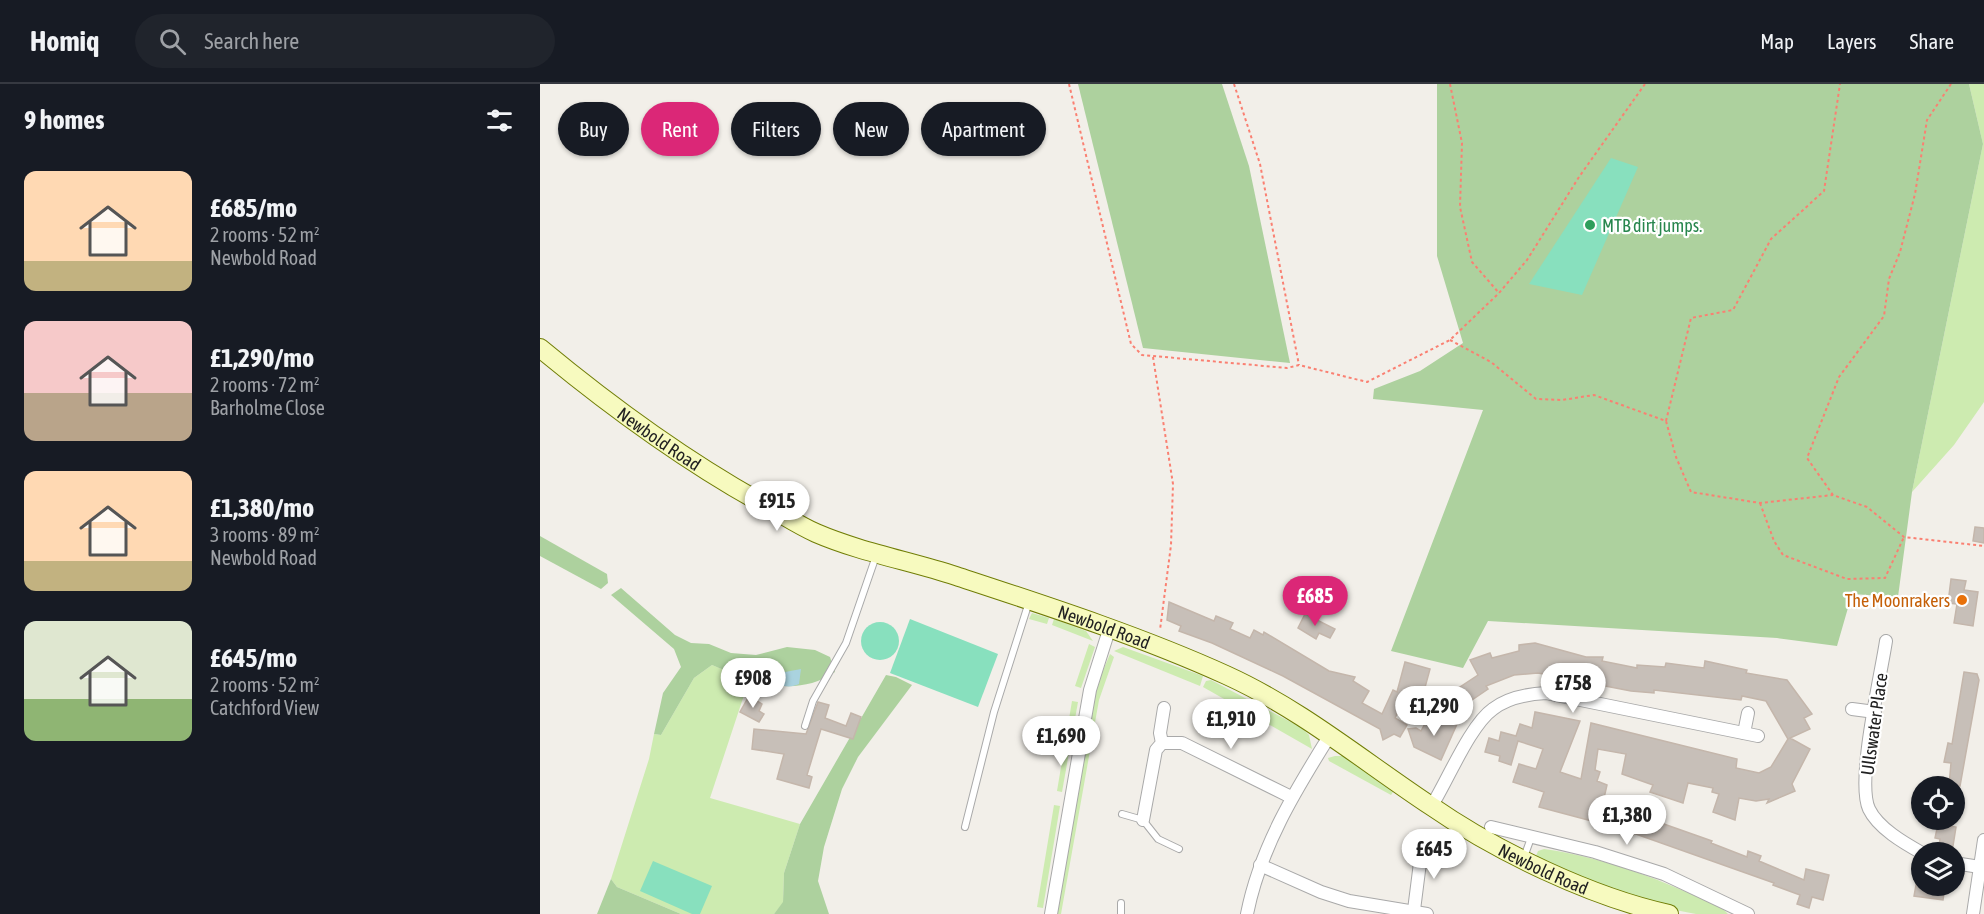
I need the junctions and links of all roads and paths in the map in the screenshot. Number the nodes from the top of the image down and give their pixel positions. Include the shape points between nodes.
1 (1069, 84) edge
2 (1234, 84) edge
3 (1450, 84) edge
4 (1645, 84) edge
5 (1840, 84) edge
6 (1951, 84) edge
7 (1499, 293) junction
8 (1450, 340) junction
9 (540, 348) edge
10 (1154, 357) junction
11 (1299, 365) junction
12 (1666, 421) junction
13 (1833, 495) junction
14 (1760, 503) junction
15 (1904, 537) junction
16 (1984, 546) edge
17 (877, 553) junction
18 (1029, 601) junction
19 (1109, 630) junction
20 (1886, 641) dead end
21 (1156, 648) junction
22 (1164, 708) dead end
23 (1852, 709) dead end
24 (1875, 712) junction
25 (1748, 713) dead end
26 (805, 726) dead end
27 (1744, 733) junction
28 (1330, 735) junction
29 (1758, 736) dead end
30 (1162, 743) junction
31 (1291, 797) junction
32 (1431, 807) junction
33 (1122, 814) dead end
34 (1143, 820) junction
35 (965, 827) dead end
36 (1491, 827) dead end
37 (1531, 838) junction
38 (1984, 840) edge
39 (1422, 847) dead end
40 (1911, 847) edge
41 (1179, 849) dead end
42 (1524, 858) junction
43 (1260, 865) junction
44 (1965, 865) edge
45 (1980, 867) junction
46 (1121, 903) dead end
47 (1414, 910) junction
48 (1743, 913) edge
49 (1051, 914) edge
50 (1121, 914) edge
51 (1247, 914) edge
52 (1427, 914) edge
53 (1669, 914) edge
54 (1973, 914) edge

1 - 10 path via 1131,344 1142,355
2 - 11 path via 1260,164
3 - 7 path via 1462,143 1460,207 1472,262
4 - 7 path via 1579,177 1527,260
5 - 12 path via 1824,191 1772,239 1733,309 1690,318
6 - 13 path via 1927,120 1915,194 1889,279 1884,316 1839,378 1807,458
7 - 8 path
8 - 11 path via 1367,382
8 - 12 path via 1491,362 1536,399 1594,395
9 - 17 main road, Newbold Road via 627,416 725,483 816,533
10 - 11 path via 1287,368
10 - 21 path via 1173,484 1171,545
12 - 14 path via 1691,492
13 - 14 path
13 - 15 path via 1867,507
14 - 15 path via 1783,555 1847,579 1885,578
15 - 16 path
17 - 18 main road, Newbold Road
17 - 26 lane via 846,643 813,701
18 - 19 main road, Newbold Road
18 - 35 lane via 994,712
19 - 21 main road, Newbold Road
19 - 49 street via 1090,690
20 - 24 street, Ullswater Place
21 - 28 main road, Newbold Road via 1226,675 1274,699
22 - 30 street
23 - 24 street
24 - 40 street, Ullswater Place via 1865,796 1869,810
25 - 27 street
27 - 29 street
27 - 32 street via 1534,693 1492,709 1478,725
28 - 31 street
28 - 32 main road, Newbold Road
30 - 31 street via 1182,743
30 - 34 street via 1156,750
31 - 43 street
32 - 42 main road, Newbold Road
33 - 34 lane
34 - 41 lane via 1158,838
36 - 37 street, Newbold Road
37 - 42 lane
37 - 48 street, Newbold Road via 1595,852 1664,874
38 - 45 street
39 - 47 street
42 - 53 main road, Newbold Road via 1619,900
43 - 47 street via 1349,901
43 - 51 street
44 - 45 street
45 - 54 street
46 - 50 lane
47 - 52 street

